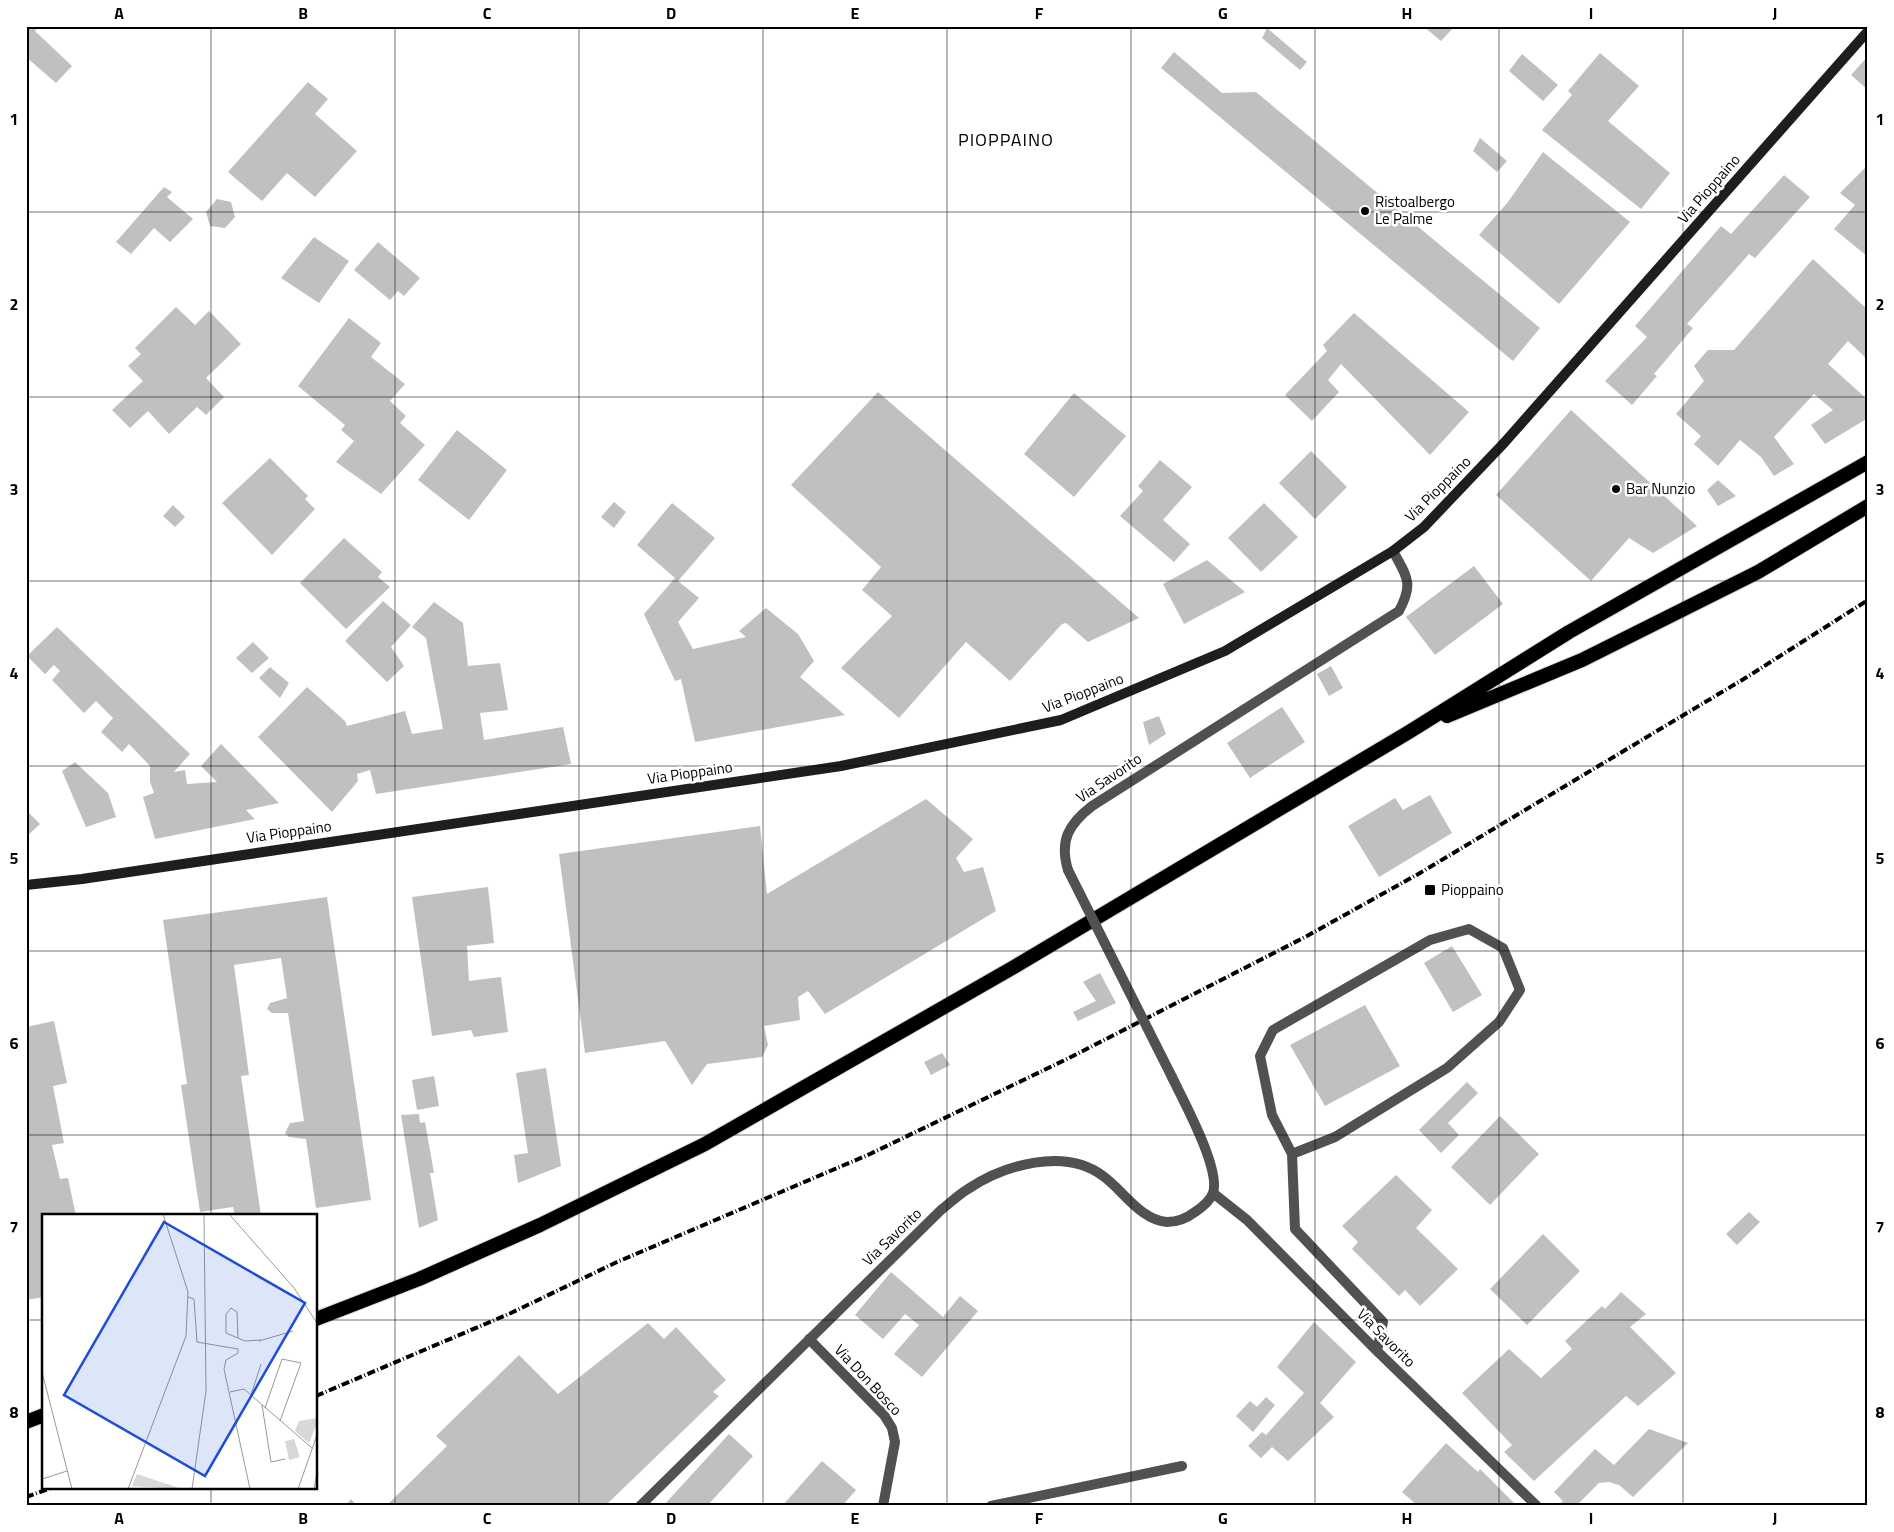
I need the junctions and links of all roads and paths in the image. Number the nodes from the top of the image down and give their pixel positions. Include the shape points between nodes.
1 (1868, 31) edge
2 (1868, 462) edge
3 (1868, 506) edge
4 (1393, 551) junction
5 (1409, 732) junction
6 (26, 885) edge
7 (1292, 1154) junction
8 (1213, 1193) junction
9 (318, 1318) edge
10 (809, 1339) junction
11 (1377, 1351) junction
12 (42, 1416) edge
13 (26, 1422) edge
14 (1182, 1466) dead end
15 (640, 1506) edge
16 (883, 1506) edge
17 (990, 1506) edge
18 (1537, 1506) edge

1 - 4 main road, Via Pioppaino via 1504,443 1424,527
2 - 5 highway via 1569,632
3 - 5 highway via 1758,572 1582,660
4 - 6 main road, Via Pioppaino via 1225,651 1061,720 841,766
4 - 8 street, Via Savorito, bridge via 1409,581 1407,596 1399,611 1092,806 1075,819 1066,837 1064,856 1068,870 1208,1155
5 - 9 highway via 990,981 705,1144 540,1225 419,1279
7 - 7 street via 1335,1137 1447,1068 1499,1022 1520,990 1503,948 1469,930 1430,940 1273,1030 1260,1056 1272,1115
7 - 11 street via 1295,1228 1383,1322
8 - 10 street, Via Savorito via 1203,1207 1186,1218 1166,1222 1146,1214 1102,1175 1078,1164 1050,1161 1019,1166 975,1185 941,1210
8 - 11 street, Via Savorito via 1246,1220
10 - 15 street, Via Savorito
10 - 16 street, Via Don Bosco via 884,1415 892,1428 895,1442
11 - 18 street, Via Savorito
12 - 13 highway
14 - 17 street

